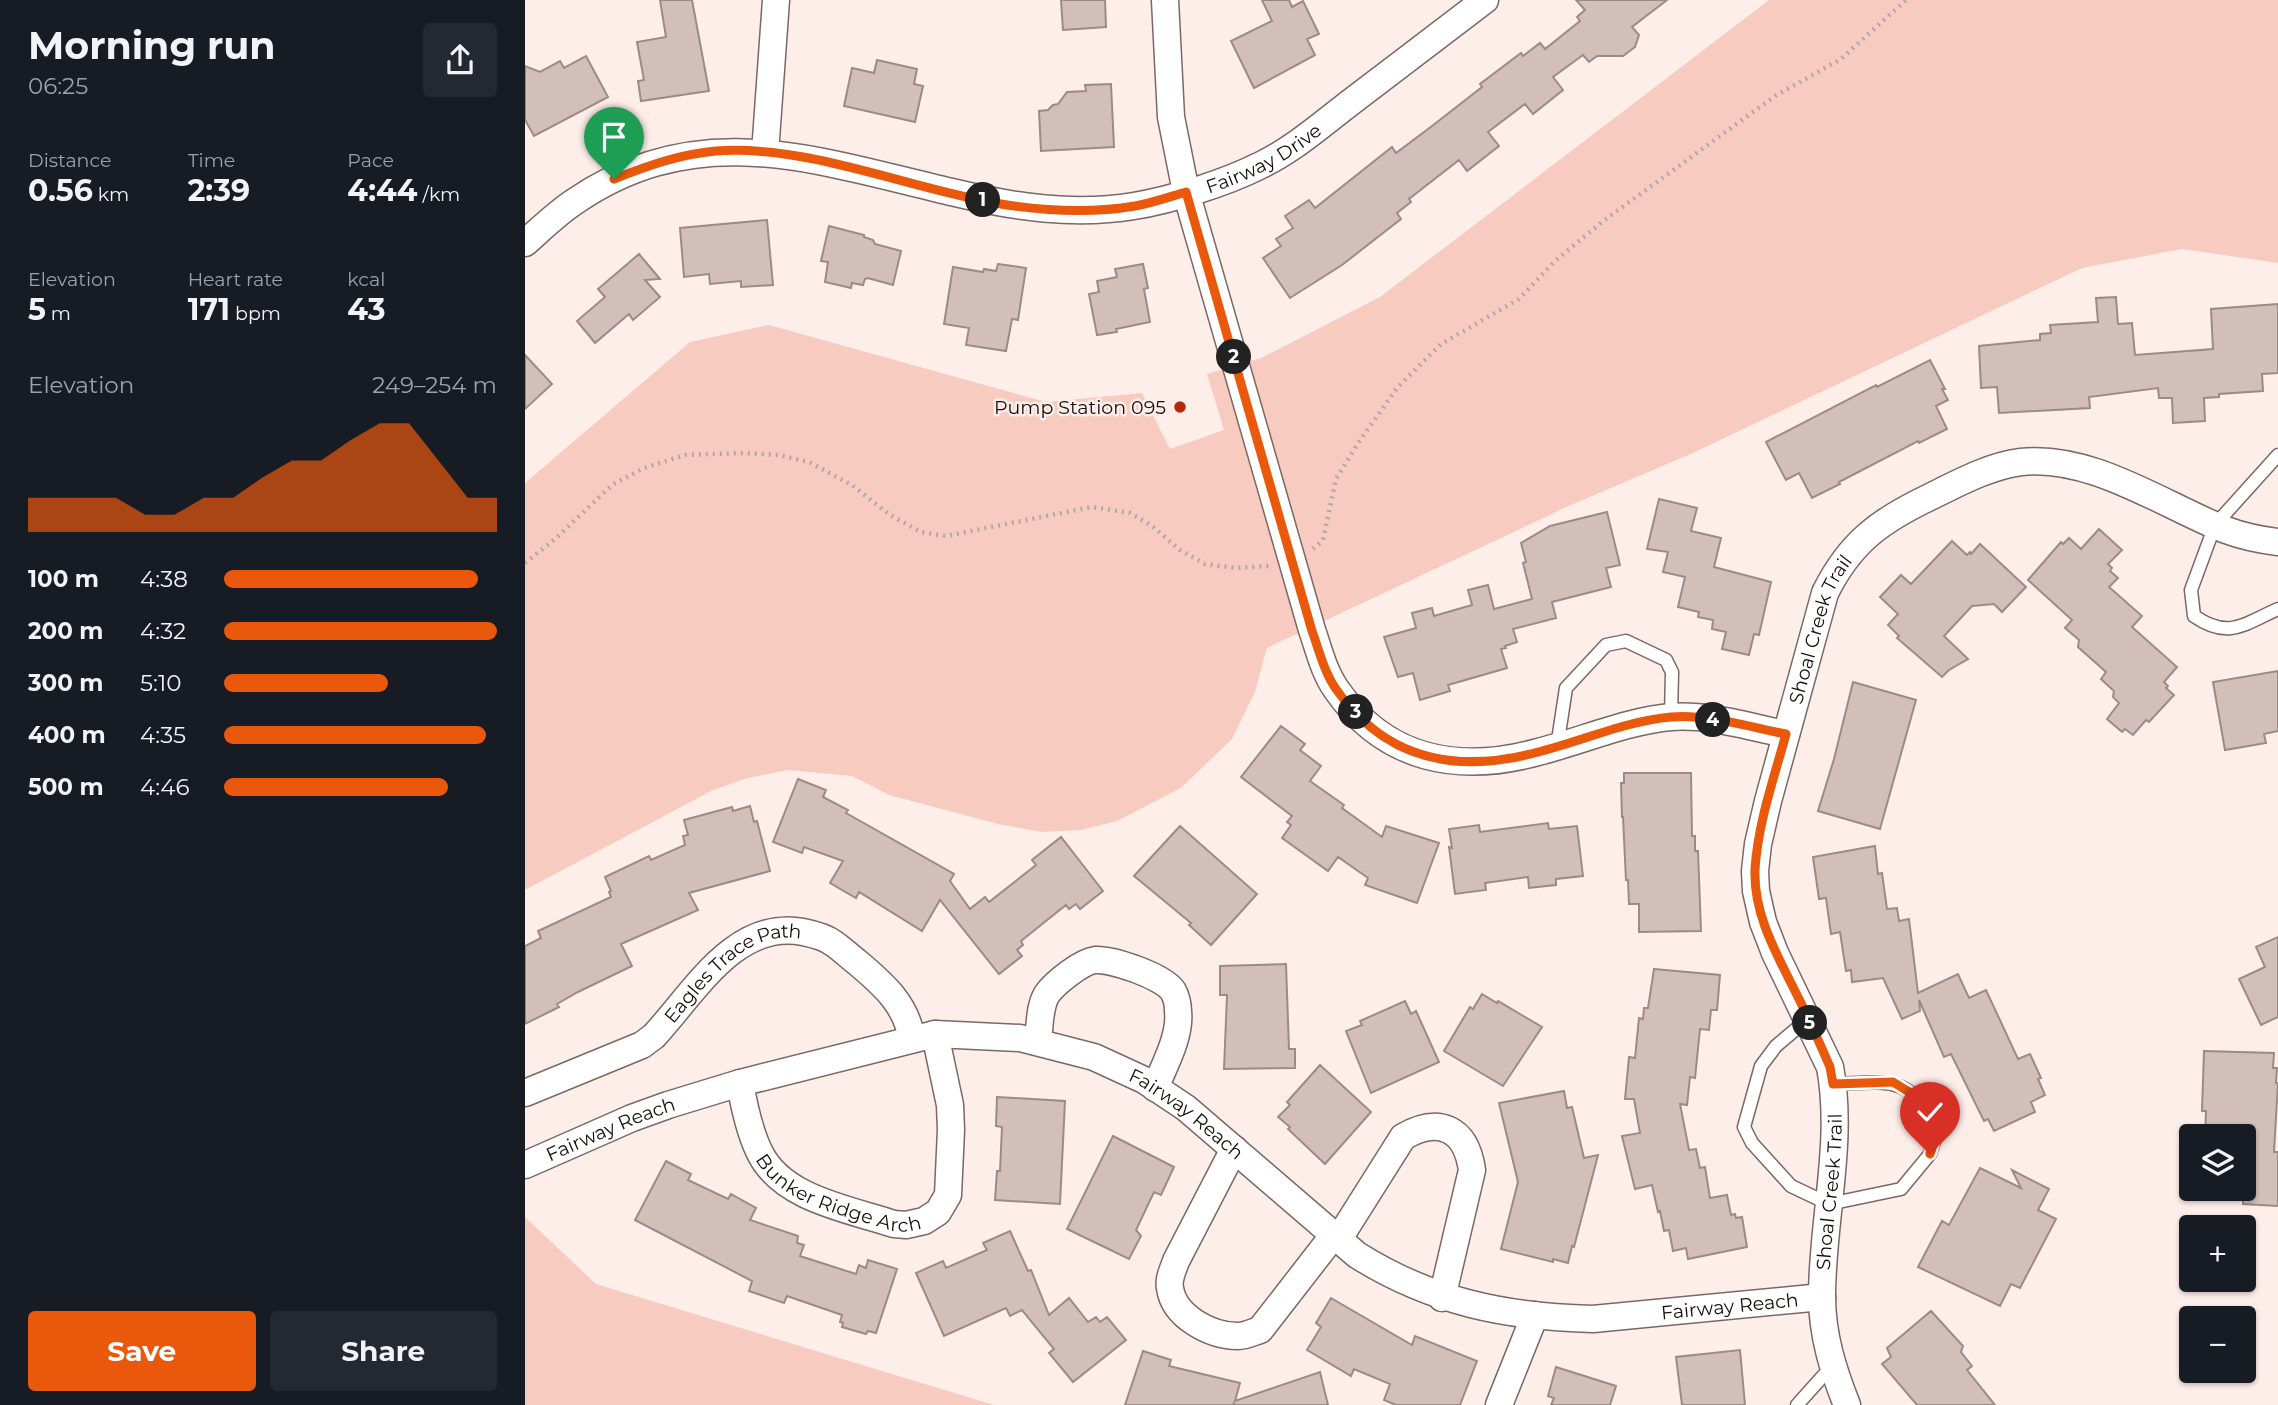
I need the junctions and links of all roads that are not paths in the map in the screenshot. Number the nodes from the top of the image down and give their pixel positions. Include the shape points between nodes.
1 (776, 0) edge
2 (1165, 0) edge
3 (1485, 0) edge
4 (765, 153) junction
5 (1186, 192) junction
6 (525, 243) edge
7 (2278, 455) edge
8 (2215, 525) junction
9 (2278, 542) edge
10 (2278, 609) edge
11 (1671, 717) junction
12 (1786, 734) junction
13 (1557, 747) junction
14 (1808, 1019) junction
15 (924, 1037) junction
16 (1038, 1041) junction
17 (740, 1083) junction
18 (1833, 1084) junction
19 (1156, 1088) junction
20 (525, 1093) edge
21 (1234, 1149) junction
22 (525, 1165) edge
23 (1829, 1204) junction
24 (1335, 1238) junction
25 (1822, 1297) junction
26 (1442, 1298) junction
27 (1535, 1315) junction
28 (1832, 1366) junction
29 (1499, 1405) edge
30 (1797, 1405) edge
31 (1847, 1405) edge

1 - 4 street
2 - 5 street via 1171,117
3 - 5 street, Fairway Drive via 1284,152 1234,177
4 - 5 street, Fairway Drive via 815,160 1007,205 1100,210
4 - 6 street, Fairway Drive via 716,151 645,167 574,202
5 - 13 street via 1312,631 1336,689 1364,722 1391,741 1442,761 1483,763
7 - 8 lane
8 - 9 street, Shoal Creek Trail
8 - 10 lane via 2191,590 2194,616 2211,628 2233,629
8 - 12 street, Shoal Creek Trail via 2102,475 2070,464 2045,462 2004,466 1896,513 1870,531 1836,570 1825,593
11 - 12 street via 1698,717
11 - 13 street
11 - 13 lane via 1672,672 1667,660 1626,641 1606,645 1566,688
12 - 14 street, Shoal Creek Trail via 1758,844 1756,891 1775,953
14 - 18 street, Shoal Creek Trail
14 - 23 lane via 1776,1046 1761,1066 1744,1127 1752,1143 1791,1186
15 - 16 street, Fairway Reach
15 - 17 street, Fairway Reach
15 - 17 street, Bunker Ridge Arch via 950,1105 951,1143 948,1195 938,1212 924,1221 894,1224 811,1197 784,1182 758,1151
15 - 20 street, Eagles Trace Path via 892,993 832,942 778,930 734,948 642,1045
16 - 19 street, Fairway Reach via 1094,1057
16 - 19 street via 1047,995 1083,963 1111,962 1157,978 1175,992 1179,1014
17 - 22 street, Fairway Reach via 656,1109
18 - 23 street, Shoal Creek Trail
18 - 23 lane via 1893,1082 1922,1100 1939,1126 1930,1154 1901,1189
19 - 21 street, Fairway Reach
21 - 24 street, Fairway Reach
21 - 24 street via 1176,1261 1170,1290 1179,1311 1192,1322 1229,1335 1260,1330
23 - 25 street, Shoal Creek Trail
24 - 26 street, Fairway Reach via 1378,1268
24 - 26 street via 1403,1137 1427,1126 1453,1132 1470,1155 1472,1170
25 - 27 street, Fairway Reach via 1593,1319
25 - 28 street, Shoal Creek Trail
26 - 27 street, Fairway Reach
27 - 29 street
28 - 30 lane
28 - 31 street, Shoal Creek Trail

